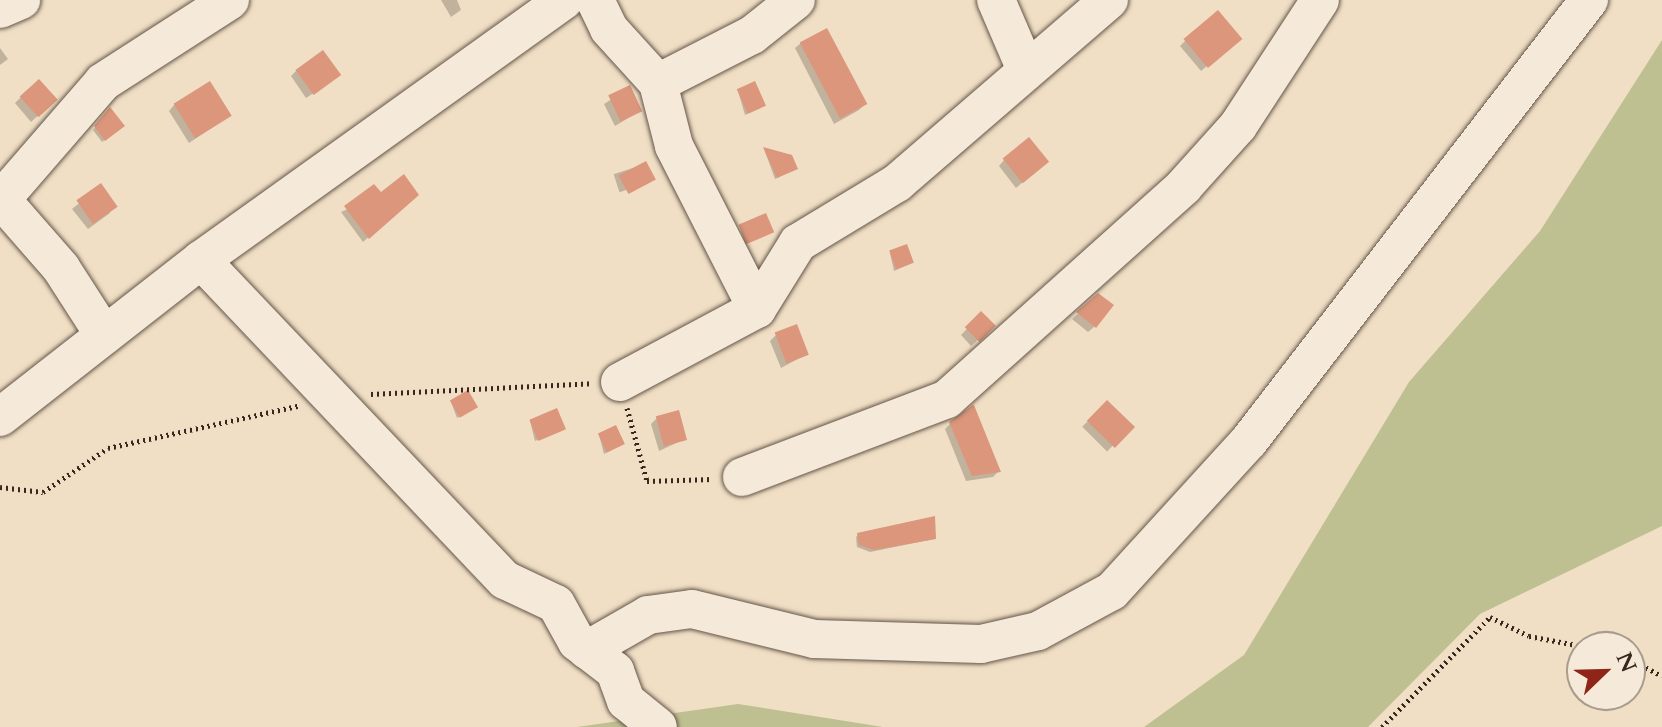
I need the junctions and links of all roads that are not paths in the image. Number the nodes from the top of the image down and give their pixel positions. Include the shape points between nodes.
1 (21, 0) edge
2 (230, 0) edge
3 (564, 0) edge
4 (595, 0) edge
5 (796, 0) edge
6 (996, 0) edge
7 (1109, 0) edge
8 (1320, 0) edge
9 (1589, 0) edge
10 (0, 9) edge
11 (1026, 70) junction
12 (658, 83) junction
13 (0, 200) edge
14 (201, 260) junction
15 (757, 309) junction
16 (104, 335) junction
17 (620, 382) dead end
18 (0, 417) edge
19 (742, 477) dead end
20 (587, 650) junction
21 (658, 727) edge

1 - 10 street
2 - 13 street via 103,82
3 - 14 street
4 - 12 street via 609,29
5 - 12 street via 730,48
6 - 11 street
7 - 11 street
8 - 19 street via 1238,126 1193,176 947,399
9 - 20 street via 1249,441 1112,591 1038,631 981,644 814,639 692,609 648,615
11 - 15 street via 897,183 798,243
12 - 15 street via 674,146
13 - 16 street via 61,268
14 - 16 street
14 - 20 street via 505,580 556,604
15 - 17 street
16 - 18 street
20 - 21 street via 615,671 626,701

